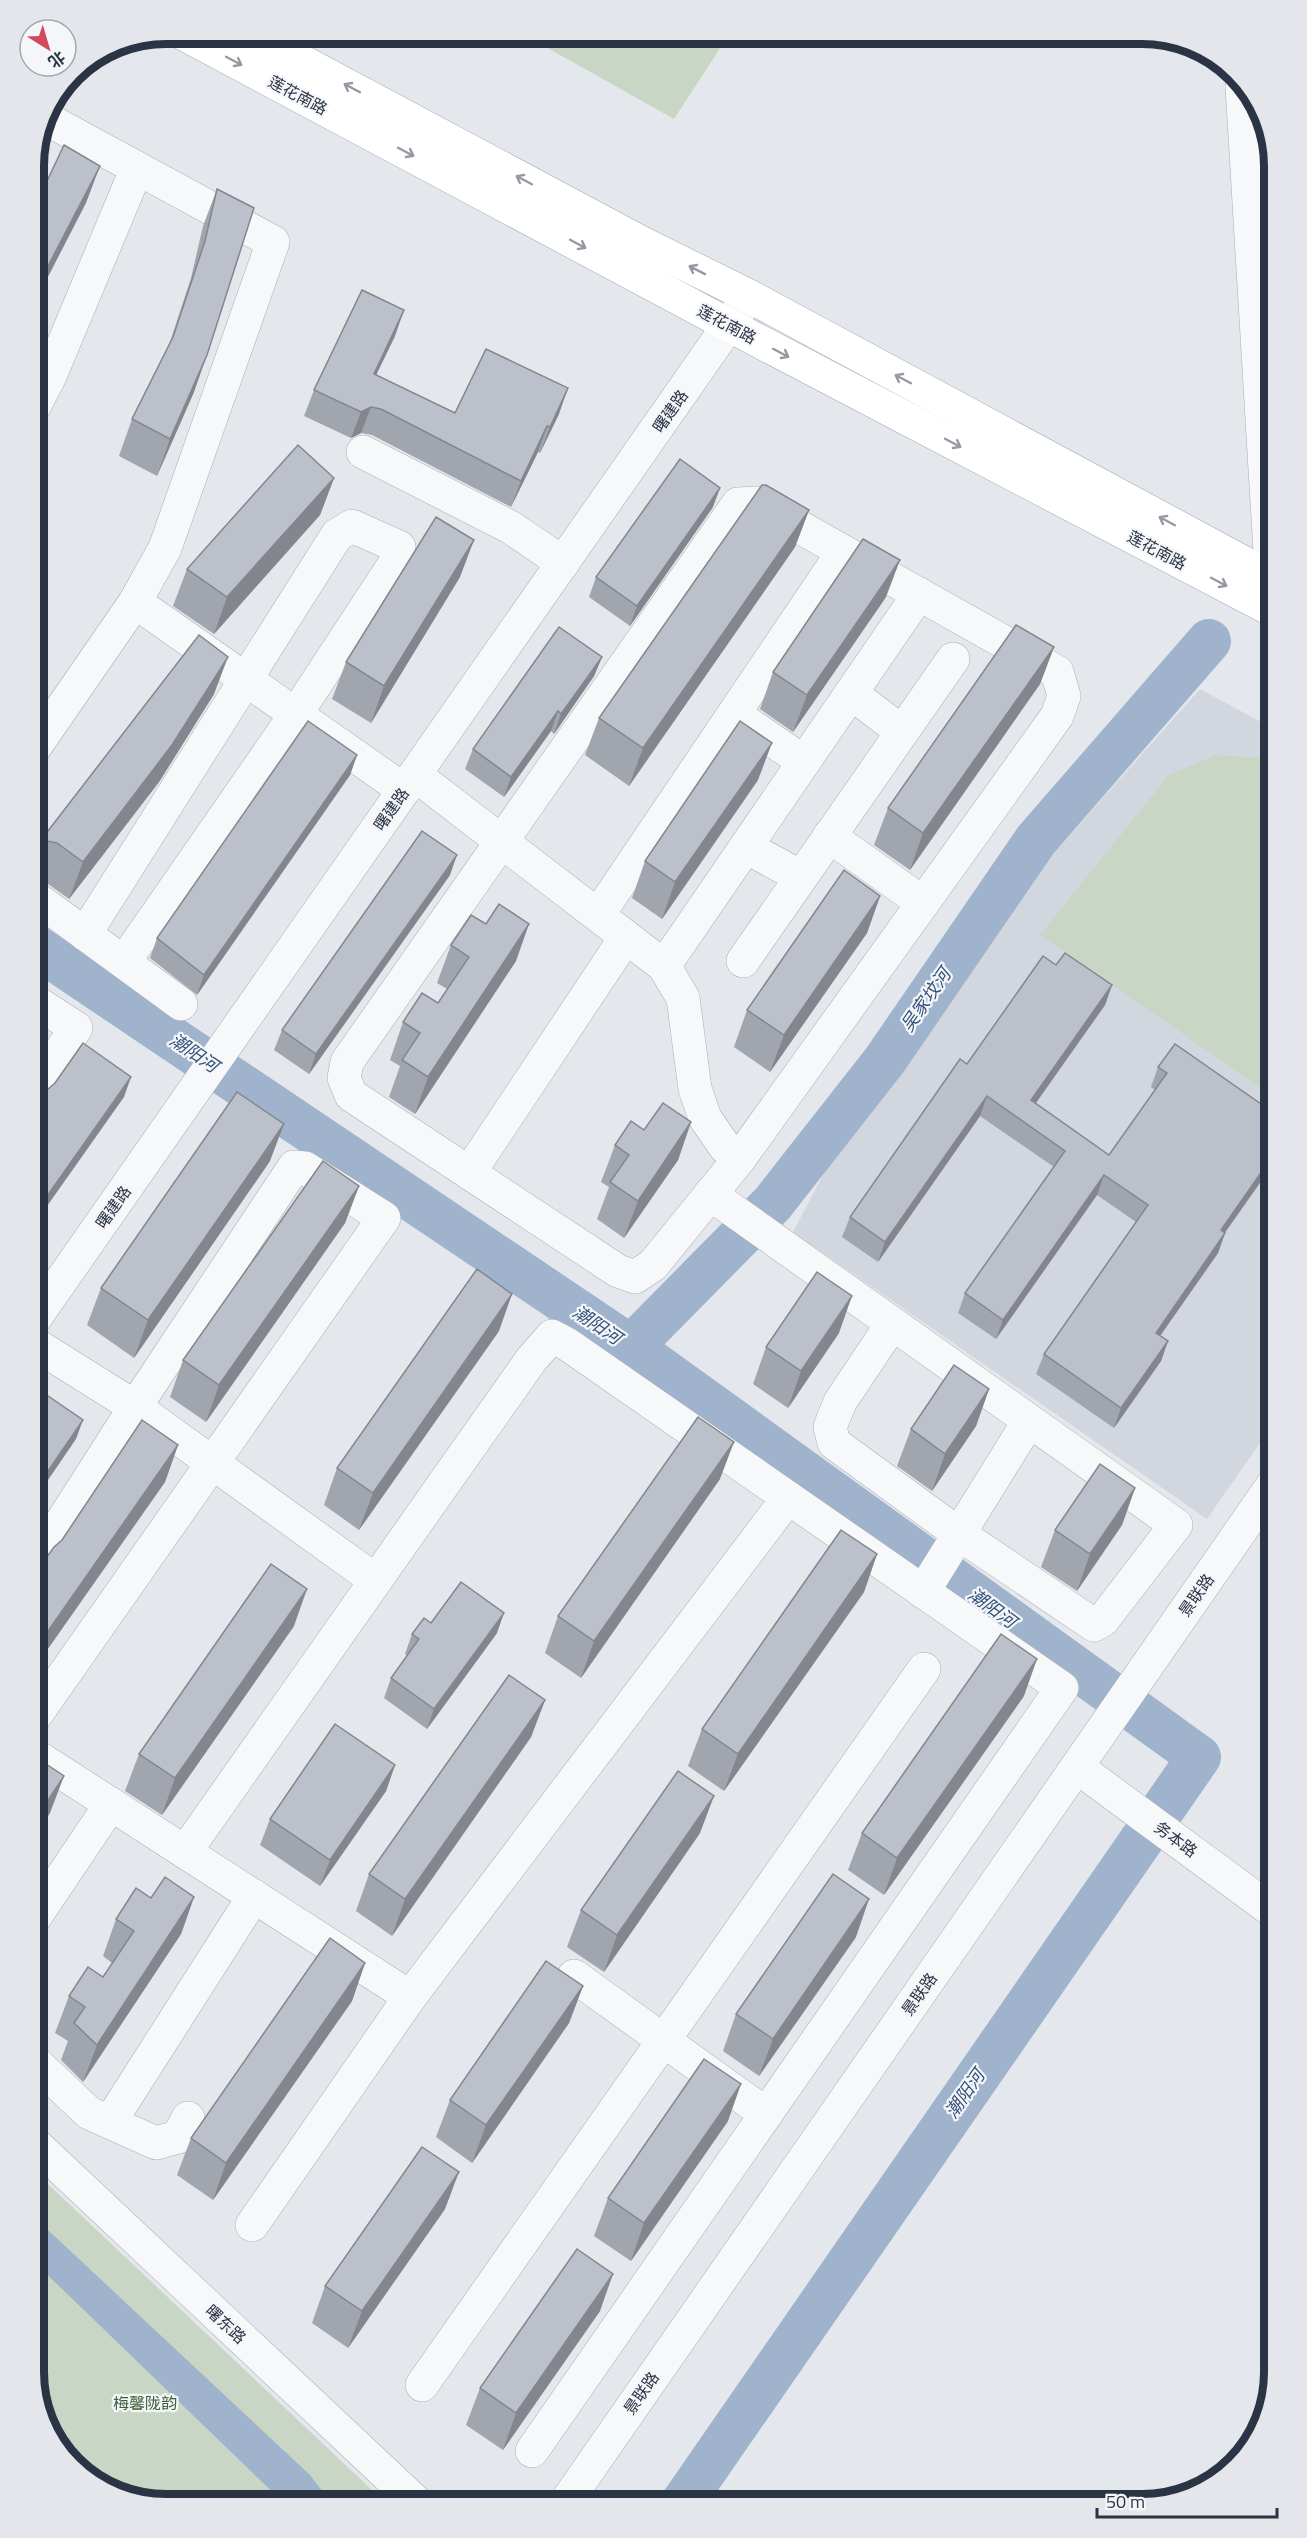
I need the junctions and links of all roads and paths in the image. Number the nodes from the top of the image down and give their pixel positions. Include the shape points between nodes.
1 (203, 44) edge
2 (270, 44) edge
3 (1243, 98) edge
4 (52, 122) edge
5 (137, 168) junction
6 (749, 297) junction
7 (729, 325) junction
8 (44, 388) edge
9 (1264, 435) edge
10 (363, 452) dead end
11 (843, 552) junction
12 (563, 563) junction
13 (1264, 573) edge
14 (919, 594) junction
15 (135, 602) junction
16 (1264, 606) edge
17 (953, 659) dead end
18 (246, 679) junction
19 (851, 693) junction
20 (296, 714) junction
21 (734, 714) junction
22 (902, 732) junction
23 (44, 734) edge
24 (804, 762) junction
25 (410, 783) junction
26 (829, 836) junction
27 (502, 842) junction
28 (746, 847) junction
29 (801, 877) junction
30 (923, 903) junction
31 (44, 904) edge
32 (598, 915) junction
33 (85, 934) junction
34 (626, 937) junction
35 (742, 961) dead end
36 (124, 962) junction
37 (664, 966) junction
38 (181, 1004) dead end
39 (44, 1010) edge
40 (44, 1076) edge
41 (740, 1158) junction
42 (469, 1173) junction
43 (711, 1194) junction
44 (44, 1306) edge
45 (892, 1324) junction
46 (44, 1350) edge
47 (135, 1407) junction
48 (1029, 1421) junction
49 (212, 1462) junction
50 (1264, 1497) edge
51 (788, 1498) junction
52 (957, 1538) junction
53 (44, 1549) edge
54 (375, 1580) junction
55 (924, 1592) junction
56 (924, 1669) dead end
57 (44, 1703) edge
58 (44, 1761) edge
59 (1077, 1767) junction
60 (111, 1804) junction
61 (185, 1852) junction
62 (254, 1896) junction
63 (44, 1904) edge
64 (1264, 1905) edge
65 (574, 1976) dead end
66 (410, 1997) junction
67 (664, 2040) junction
68 (44, 2070) edge
69 (765, 2114) junction
70 (188, 2118) dead end
71 (110, 2122) junction
72 (44, 2152) edge
73 (252, 2225) dead end
74 (422, 2385) dead end
75 (532, 2451) dead end
76 (407, 2494) edge
77 (572, 2494) edge

1 -> 7 main road, 莲花南路
6 -> 2 main road, 莲花南路
3 - 9 street
4 - 5 street
5 - 8 street
5 - 15 street via 273,242 165,548
6 - 7 street, 曙建路
13 -> 6 main road, 莲花南路
7 - 12 street, 曙建路
7 -> 16 main road, 莲花南路
10 - 12 street via 510,526
11 - 14 street
11 - 21 street
11 - 27 street via 757,503 738,504
12 - 25 street, 曙建路
14 - 19 street
14 - 30 street via 1057,672 1064,696 1057,716
15 - 18 street
15 - 23 street
17 - 22 street
18 - 20 street
18 - 20 street via 337,535 352,526 399,547 397,560
18 - 33 street
19 - 22 street
19 - 24 street
20 - 25 street
20 - 36 street
21 - 24 street
21 - 32 street
22 - 26 street
24 - 28 street
25 - 27 street
25 - 44 street, 曙建路
26 - 29 street
26 - 30 street
27 - 32 street
27 - 42 street via 347,1062 344,1078 351,1095
28 - 29 street
28 - 37 street
29 - 35 street
30 - 41 street
31 - 33 street
32 - 34 street
33 - 36 street
34 - 37 street
34 - 42 street
36 - 38 street
37 - 41 street via 683,998 695,1089 705,1118 725,1147
39 - 40 street via 76,1028
41 - 43 street
42 - 43 street via 618,1271 635,1277 652,1265
43 - 45 street
45 - 48 street
45 - 52 street via 840,1402 830,1427 834,1443
46 - 47 street
47 - 49 street
47 - 49 street via 294,1167 305,1168 384,1218
47 - 53 street
48 - 52 street
48 - 52 street via 1176,1525 1103,1620 1094,1626
49 - 54 street
49 - 57 street
50 - 59 street, 景联路
51 - 54 street via 552,1336
51 - 55 street
51 - 66 street
52 - 55 street
54 - 61 street
55 - 69 street via 1062,1688
56 - 67 street
58 - 60 street
59 - 64 street, 务本路
59 - 77 street, 景联路
60 - 61 street
60 - 63 street
61 - 62 street
62 - 66 street
62 - 71 street
65 - 67 street
66 - 73 street
67 - 69 street
67 - 74 street
68 - 71 street via 89,2113
69 - 75 street
70 - 71 street via 178,2136 156,2143
72 - 76 street, 曙东路

